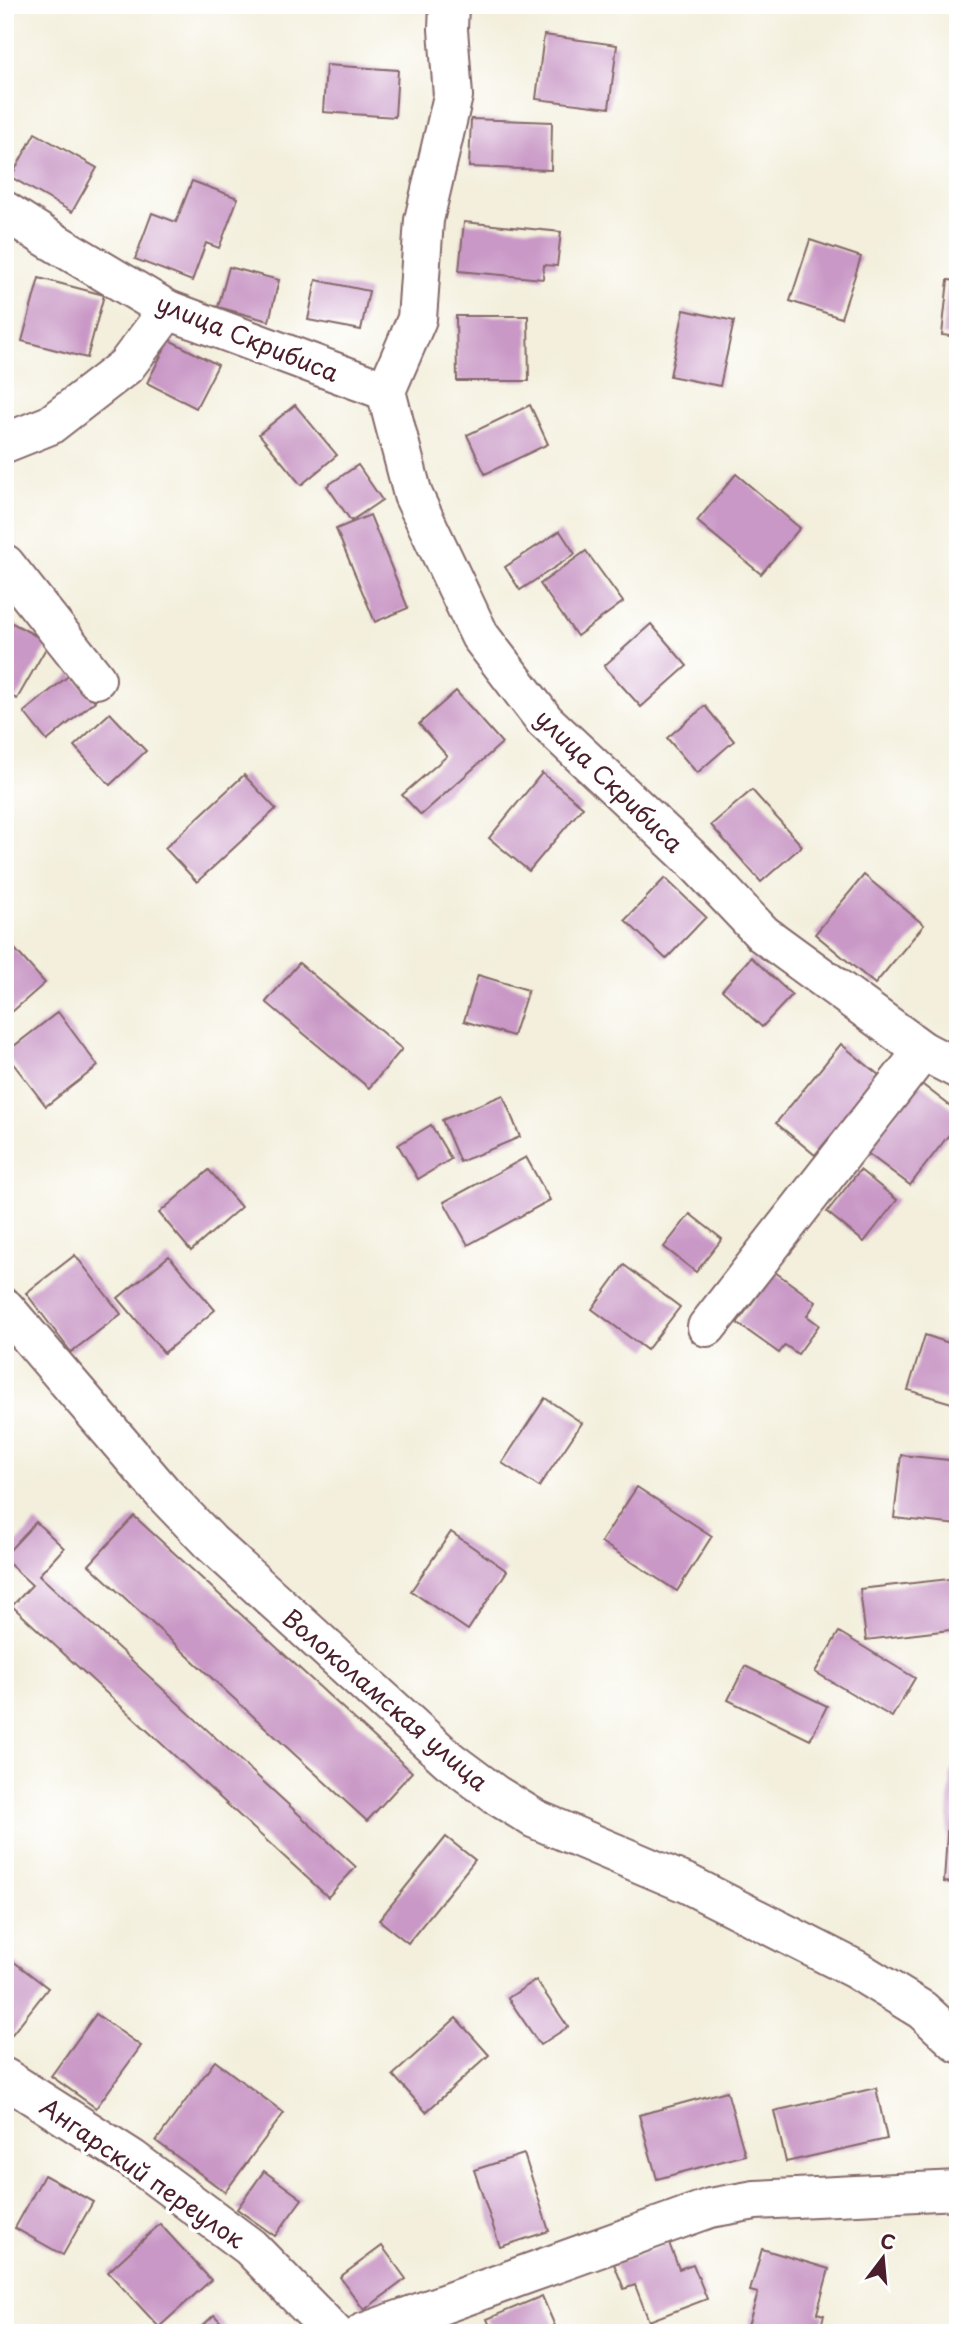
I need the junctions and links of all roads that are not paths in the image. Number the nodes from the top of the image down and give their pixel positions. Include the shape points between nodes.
1 (449, 5) edge
2 (5, 211) edge
3 (169, 310) junction
4 (386, 391) junction
5 (5, 443) edge
6 (5, 564) edge
7 (96, 679) dead end
8 (923, 1051) junction
9 (958, 1069) edge
10 (5, 1308) edge
11 (707, 1327) dead end
12 (958, 2043) edge
13 (5, 2078) edge
14 (958, 2190) edge
15 (334, 2333) edge
16 (363, 2333) edge

1 - 4 street via 453,96 424,220 416,319
2 - 3 street, улица Скрибиса
3 - 4 street, улица Скрибиса
3 - 5 street via 125,366 50,425
4 - 8 street, улица Скрибиса via 413,495 480,636 545,721 694,860 763,934
6 - 7 street
8 - 9 street, улица Скрибиса
8 - 11 street
10 - 12 street, Волоколамская улица via 163,1493 211,1542 449,1760 535,1819 688,1884 855,1969 922,2010
13 - 15 street, Ангарский переулок via 132,2159 250,2248
14 - 16 street via 755,2200 710,2208

